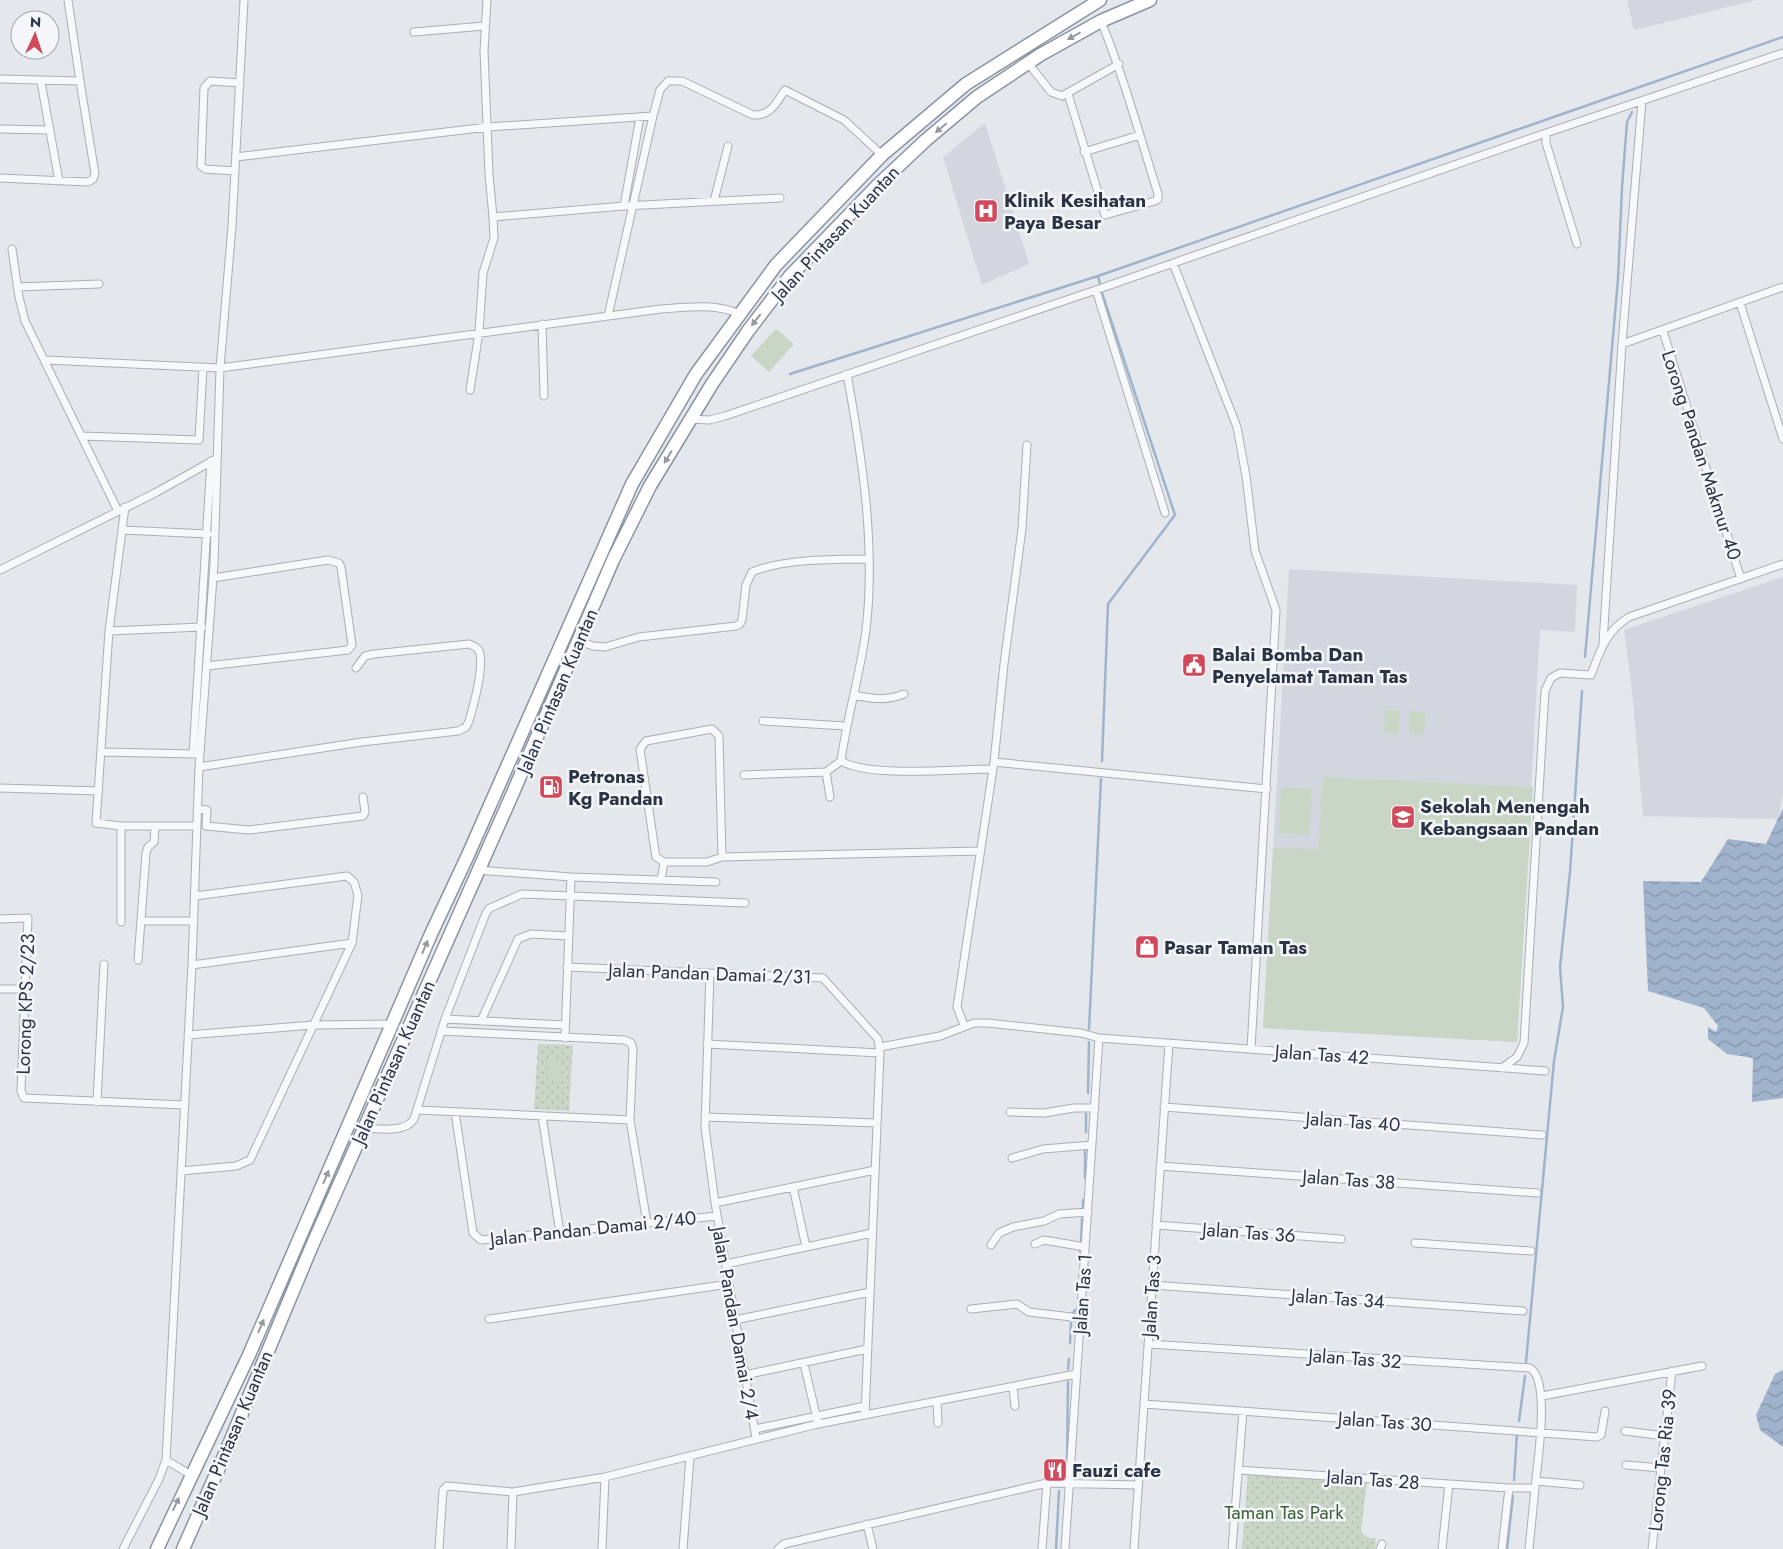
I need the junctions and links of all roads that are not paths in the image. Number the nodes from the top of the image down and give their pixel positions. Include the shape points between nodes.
1 (68, 0) edge
2 (244, 0) edge
3 (487, 0) edge
4 (1100, 0) edge
5 (1150, 0) edge
6 (1101, 21) junction
7 (484, 26) junction
8 (414, 32) dead end
9 (1783, 53) edge
10 (1028, 63) junction
11 (1119, 64) junction
12 (0, 79) edge
13 (80, 81) junction
14 (40, 82) junction
15 (240, 83) junction
16 (1068, 94) junction
17 (1642, 101) junction
18 (652, 116) junction
19 (640, 117) junction
20 (488, 127) junction
21 (0, 128) edge
22 (50, 130) junction
23 (1546, 133) junction
24 (1140, 135) junction
25 (728, 146) dead end
26 (1084, 152) junction
27 (882, 155) junction
28 (236, 157) junction
29 (235, 171) junction
30 (0, 178) edge
31 (60, 181) junction
32 (780, 198) dead end
33 (714, 201) junction
34 (628, 206) junction
35 (493, 217) junction
36 (1577, 244) dead end
37 (12, 249) dead end
38 (1173, 263) junction
39 (99, 284) dead end
40 (17, 287) junction
41 (1783, 287) edge
42 (1096, 290) junction
43 (1740, 303) junction
44 (740, 314) junction
45 (608, 316) junction
46 (542, 324) junction
47 (1663, 331) junction
48 (479, 332) junction
49 (1622, 344) junction
50 (46, 360) junction
51 (203, 368) junction
52 (220, 368) junction
53 (847, 374) junction
54 (470, 390) dead end
55 (544, 396) dead end
56 (690, 419) junction
57 (82, 436) junction
58 (1783, 440) edge
59 (1027, 445) dead end
60 (219, 458) junction
61 (211, 461) junction
62 (125, 507) junction
63 (118, 511) junction
64 (1165, 513) dead end
65 (122, 530) junction
66 (208, 534) junction
67 (868, 559) junction
68 (1783, 564) edge
69 (0, 570) edge
70 (213, 578) junction
71 (1741, 579) junction
72 (202, 627) junction
73 (109, 631) junction
74 (579, 641) junction
75 (1602, 643) junction
76 (207, 666) junction
77 (356, 668) dead end
78 (904, 694) dead end
79 (854, 696) junction
80 (763, 721) dead end
81 (845, 726) junction
82 (101, 752) junction
83 (198, 754) junction
84 (841, 761) junction
85 (994, 766) junction
86 (199, 768) junction
87 (826, 772) junction
88 (744, 775) dead end
89 (0, 788) edge
90 (1266, 789) junction
91 (99, 791) junction
92 (364, 796) dead end
93 (830, 797) dead end
94 (197, 809) junction
95 (121, 826) junction
96 (155, 826) junction
97 (197, 826) junction
98 (980, 851) junction
99 (722, 857) junction
100 (664, 862) junction
101 (478, 870) junction
102 (571, 877) junction
103 (661, 880) junction
104 (716, 882) dead end
105 (195, 896) junction
106 (570, 898) junction
107 (746, 904) dead end
108 (0, 919) edge
109 (142, 921) junction
110 (194, 921) junction
111 (121, 922) dead end
112 (569, 936) junction
113 (352, 944) junction
114 (138, 960) dead end
115 (104, 964) dead end
116 (192, 965) junction
117 (568, 967) junction
118 (710, 973) junction
119 (0, 989) edge
120 (27, 989) junction
121 (445, 1019) junction
122 (481, 1021) junction
123 (392, 1024) junction
124 (313, 1025) junction
125 (565, 1025) junction
126 (964, 1025) junction
127 (441, 1032) junction
128 (188, 1035) junction
129 (565, 1038) junction
130 (1099, 1038) junction
131 (1169, 1043) junction
132 (707, 1044) junction
133 (1251, 1049) junction
134 (880, 1050) junction
135 (1502, 1068) junction
136 (1545, 1071) dead end
137 (97, 1102) junction
138 (184, 1105) junction
139 (1164, 1107) junction
140 (1095, 1108) junction
141 (418, 1110) junction
142 (455, 1112) junction
143 (1010, 1112) dead end
144 (542, 1116) junction
145 (705, 1117) junction
146 (630, 1120) junction
147 (877, 1123) junction
148 (364, 1128) junction
149 (1542, 1135) dead end
150 (1092, 1144) junction
151 (1012, 1158) dead end
152 (1160, 1166) junction
153 (875, 1170) junction
154 (181, 1171) junction
155 (793, 1187) junction
156 (1537, 1193) dead end
157 (715, 1203) junction
158 (1088, 1212) junction
159 (717, 1216) junction
160 (646, 1223) junction
161 (1156, 1225) junction
162 (560, 1233) junction
163 (872, 1233) junction
164 (1341, 1239) dead end
165 (1415, 1243) dead end
166 (1035, 1244) dead end
167 (991, 1245) dead end
168 (806, 1247) junction
169 (1085, 1247) junction
170 (1531, 1251) dead end
171 (726, 1264) junction
172 (729, 1284) junction
173 (1152, 1285) junction
174 (870, 1292) junction
175 (971, 1309) dead end
176 (1523, 1311) dead end
177 (1080, 1318) junction
178 (489, 1319) dead end
179 (735, 1320) junction
180 (1148, 1344) junction
181 (867, 1349) junction
182 (804, 1364) junction
183 (1702, 1366) dead end
184 (1672, 1371) junction
185 (1076, 1374) junction
186 (745, 1375) junction
187 (1014, 1387) junction
188 (1542, 1396) junction
189 (937, 1402) junction
190 (1144, 1404) junction
191 (865, 1406) junction
192 (1015, 1406) dead end
193 (1605, 1410) dead end
194 (1243, 1411) junction
195 (865, 1415) junction
196 (816, 1416) junction
197 (938, 1423) dead end
198 (818, 1424) junction
199 (755, 1429) junction
200 (1540, 1431) junction
201 (1625, 1431) dead end
202 (1665, 1436) junction
203 (756, 1438) junction
204 (690, 1457) junction
205 (166, 1460) junction
206 (1626, 1465) dead end
207 (1661, 1468) junction
208 (1238, 1470) junction
209 (191, 1474) junction
210 (605, 1477) junction
211 (1069, 1482) junction
212 (1047, 1483) junction
213 (1448, 1484) junction
214 (1535, 1484) junction
215 (1138, 1485) junction
216 (1580, 1485) dead end
217 (1509, 1488) junction
218 (513, 1492) junction
219 (867, 1524) junction
220 (779, 1547) edge
221 (123, 1549) edge
222 (157, 1549) edge
223 (183, 1549) edge
224 (439, 1549) edge
225 (511, 1549) edge
226 (602, 1549) edge
227 (683, 1549) edge
228 (873, 1549) edge
229 (1042, 1549) edge
230 (1065, 1549) edge
231 (1134, 1549) edge
232 (1232, 1549) edge
233 (1442, 1549) edge
234 (1502, 1549) edge
235 (1529, 1549) edge
236 (1652, 1549) edge

1 - 13 street
2 - 15 street
3 - 7 street
4 - 27 highway, Jalan Pintasan Kuantan via 966,84
5 - 6 highway, Jalan Pintasan Kuantan
6 -> 10 highway, Jalan Pintasan Kuantan
6 - 11 street
7 - 8 street
7 - 20 street
9 - 17 street
10 - 16 street via 1051,92 1062,96
10 -> 56 highway, Jalan Pintasan Kuantan via 977,97 926,140 790,276 748,331
11 - 16 street
11 - 24 street
12 - 14 street
13 - 14 street
13 - 31 street via 95,174 88,182
14 - 22 street
15 - 28 street
15 - 29 street via 210,81 204,88 201,166
16 - 26 street
17 - 23 street
17 - 49 street
18 - 19 street
18 - 27 street via 660,90 668,81 682,81 753,115 771,110 784,90 844,120
18 - 34 street
19 - 20 street
19 - 34 street
20 - 28 street
20 - 35 street
21 - 22 street
22 - 31 street
23 - 36 street via 1546,143
23 - 38 street
24 - 26 street
24 - 26 street via 1158,194 1158,199 1146,204 1105,215
25 - 33 street
27 - 44 highway, Jalan Pintasan Kuantan via 776,265
28 - 29 street
29 - 52 street
30 - 31 street
32 - 33 street
33 - 34 street
34 - 35 street
34 - 45 street
35 - 48 street via 492,248 482,278
37 - 40 street
38 - 42 street
38 - 90 street via 1237,427 1255,551 1275,604
39 - 40 street
40 - 50 street via 24,321
41 - 43 street
42 - 53 street
42 - 64 street
43 - 47 street
43 - 58 street
44 - 45 street via 709,306
123 -> 44 highway, Jalan Pintasan Kuantan via 632,484 696,374
45 - 46 street
46 - 48 street
46 - 55 street
47 - 49 street
47 - 71 street, Lorong Pandan Makmur 40
48 - 52 street
48 - 54 street
49 - 75 street
50 - 51 street
50 - 57 street
51 - 52 street
51 - 57 street via 199,440
52 - 60 street
53 - 56 street via 725,416 709,420
53 - 67 street via 858,443
56 -> 74 highway, Jalan Pintasan Kuantan via 650,486 613,560
57 - 63 street
59 - 85 street via 1022,529
60 - 61 street
60 - 70 street
61 - 62 street
61 - 66 street
62 - 63 street
62 - 65 street
63 - 69 street
65 - 66 street
65 - 73 street
66 - 72 street
67 - 74 street via 820,560 752,572 746,585 742,620 736,626 638,637 605,647
67 - 79 street via 866,628
68 - 71 street
70 - 76 street
70 - 76 street via 328,560 339,562 352,645 348,650
71 - 75 street via 1629,617 1619,623
72 - 73 street
72 - 83 street
73 - 82 street
74 - 101 highway, Jalan Pintasan Kuantan
75 - 135 street via 1591,674 1560,672 1546,686 1524,1043 1517,1057
76 - 83 street
77 - 86 street via 364,656 374,654 469,644 476,647 480,654 469,721 458,731 362,742
78 - 79 street via 874,700
79 - 81 street
80 - 81 street
81 - 84 street
82 - 83 street
82 - 91 street
83 - 86 street
84 - 85 street via 852,768 878,770
84 - 87 street
85 - 90 street
85 - 98 street
86 - 94 street
87 - 88 street
87 - 93 street
89 - 91 street
90 - 133 street
91 - 95 street via 96,823
92 - 94 street via 363,816 249,830 206,826 208,810
94 - 97 street
95 - 96 street
95 - 111 street
96 - 97 street
96 - 109 street via 154,842 146,853
97 - 105 street
98 - 99 street
98 - 126 street via 957,1007
99 - 100 street via 707,862
99 - 100 street via 719,736 712,729 646,741 640,749 654,851 656,857
100 - 103 street
101 - 102 street
101 - 148 highway, Jalan Pintasan Kuantan
102 - 103 street
102 - 106 street
103 - 104 street
105 - 110 street
105 - 113 street via 347,876 354,882 358,895
106 - 107 street
106 - 112 street
106 - 121 street via 522,894 490,908
108 - 120 street, Lorong KPS 2/23 via 28,918
109 - 110 street
109 - 114 street
110 - 116 street
112 - 117 street
112 - 122 street via 530,934 518,939
113 - 116 street
113 - 124 street
115 - 137 street
116 - 128 street
117 - 118 street, Jalan Pandan Damai 2/31
117 - 125 street
118 - 132 street, Jalan Pandan Damai 2/4
118 - 134 street, Jalan Pandan Damai 2/31 via 822,978 878,1039
119 - 120 street
120 - 137 street, Lorong KPS 2/23 via 21,1091 24,1098
121 - 122 street
121 - 127 street
122 - 125 street
123 - 124 street
209 -> 123 highway, Jalan Pintasan Kuantan via 249,1355
124 - 128 street
124 - 154 street via 250,1160 236,1166
125 - 129 street
126 - 130 street, Jalan Tas 42 via 988,1023 1081,1033
126 - 134 street via 940,1036
127 - 129 street
127 - 141 street
128 - 138 street
129 - 146 street via 625,1040 631,1043
130 - 131 street, Jalan Tas 42
130 - 140 street, Jalan Tas 1
131 - 133 street, Jalan Tas 42
131 - 139 street, Jalan Tas 3
132 - 134 street
132 - 145 street, Jalan Pandan Damai 2/4
133 - 135 street, Jalan Tas 42
134 - 147 street
135 - 136 street, Jalan Tas 42
137 - 138 street
138 - 154 street
139 - 149 street, Jalan Tas 40
139 - 152 street, Jalan Tas 3
140 - 143 street via 1044,1113
140 - 150 street, Jalan Tas 1
141 - 142 street
141 - 148 street via 407,1126
142 - 144 street
142 - 162 street, Jalan Pandan Damai 2/40 via 476,1238
144 - 146 street
144 - 162 street
145 - 147 street
145 - 157 street, Jalan Pandan Damai 2/4
146 - 160 street
147 - 153 street
148 - 223 highway, Jalan Pintasan Kuantan
150 - 151 street
150 - 158 street, Jalan Tas 1
152 - 156 street, Jalan Tas 38
152 - 161 street, Jalan Tas 3
153 - 155 street
153 - 163 street
154 - 205 street
155 - 157 street
155 - 168 street
157 - 159 street, Jalan Pandan Damai 2/4
158 - 167 street via 1059,1214 1044,1221 1003,1230
158 - 169 street, Jalan Tas 1
159 - 160 street, Jalan Pandan Damai 2/40
159 - 171 street, Jalan Pandan Damai 2/4
160 - 162 street, Jalan Pandan Damai 2/40
161 - 164 street, Jalan Tas 36
161 - 173 street, Jalan Tas 3
163 - 168 street
163 - 174 street
165 - 170 street
166 - 169 street via 1044,1240
168 - 171 street
169 - 177 street, Jalan Tas 1
171 - 172 street, Jalan Pandan Damai 2/4
172 - 178 street
172 - 179 street, Jalan Pandan Damai 2/4
173 - 176 street, Jalan Tas 34
173 - 180 street, Jalan Tas 3
174 - 179 street
174 - 181 street
175 - 177 street via 1016,1304 1029,1312
177 - 185 street, Jalan Tas 1
179 - 186 street, Jalan Pandan Damai 2/4
180 - 188 street, Jalan Tas 32 via 1530,1368 1537,1373
180 - 190 street, Jalan Tas 3
181 - 182 street
181 - 191 street
182 - 186 street
182 - 196 street
183 - 184 street
184 - 188 street
184 - 202 street, Lorong Tas Ria 39
185 - 187 street
185 - 211 street, Jalan Tas 1
186 - 199 street, Jalan Pandan Damai 2/4
187 - 189 street
187 - 192 street
188 - 200 street, Jalan Tas 32
189 - 195 street
189 - 197 street
190 - 194 street, Jalan Tas 30
190 - 215 street, Jalan Tas 3
191 - 195 street
191 - 196 street, Jalan Pandan Damai 2/4
193 - 200 street, Jalan Tas 30 via 1601,1435
194 - 200 street, Jalan Tas 30
194 - 208 street
195 - 198 street
196 - 198 street
196 - 199 street, Jalan Pandan Damai 2/4
198 - 203 street
199 - 203 street, Jalan Pandan Damai 2/4
200 - 214 street, Jalan Tas 32
201 - 202 street
202 - 207 street, Lorong Tas Ria 39
203 - 204 street
204 - 210 street
204 - 227 street
205 - 209 street
205 - 221 street
206 - 207 street
207 - 236 street, Lorong Tas Ria 39
208 - 213 street, Jalan Tas 28
208 - 232 street
222 -> 209 highway, Jalan Pintasan Kuantan
210 - 218 street
210 - 226 street
211 - 212 street
211 - 215 street
211 - 230 street, Jalan Tas 1
212 - 219 street
212 - 229 street
213 - 217 street, Jalan Tas 28
213 - 233 street
214 - 216 street, Jalan Tas 28
214 - 217 street, Jalan Tas 28
214 - 235 street, Jalan Tas 32
215 - 231 street, Jalan Tas 3
217 - 234 street
218 - 224 street via 444,1488
218 - 225 street
219 - 220 street
219 - 228 street

